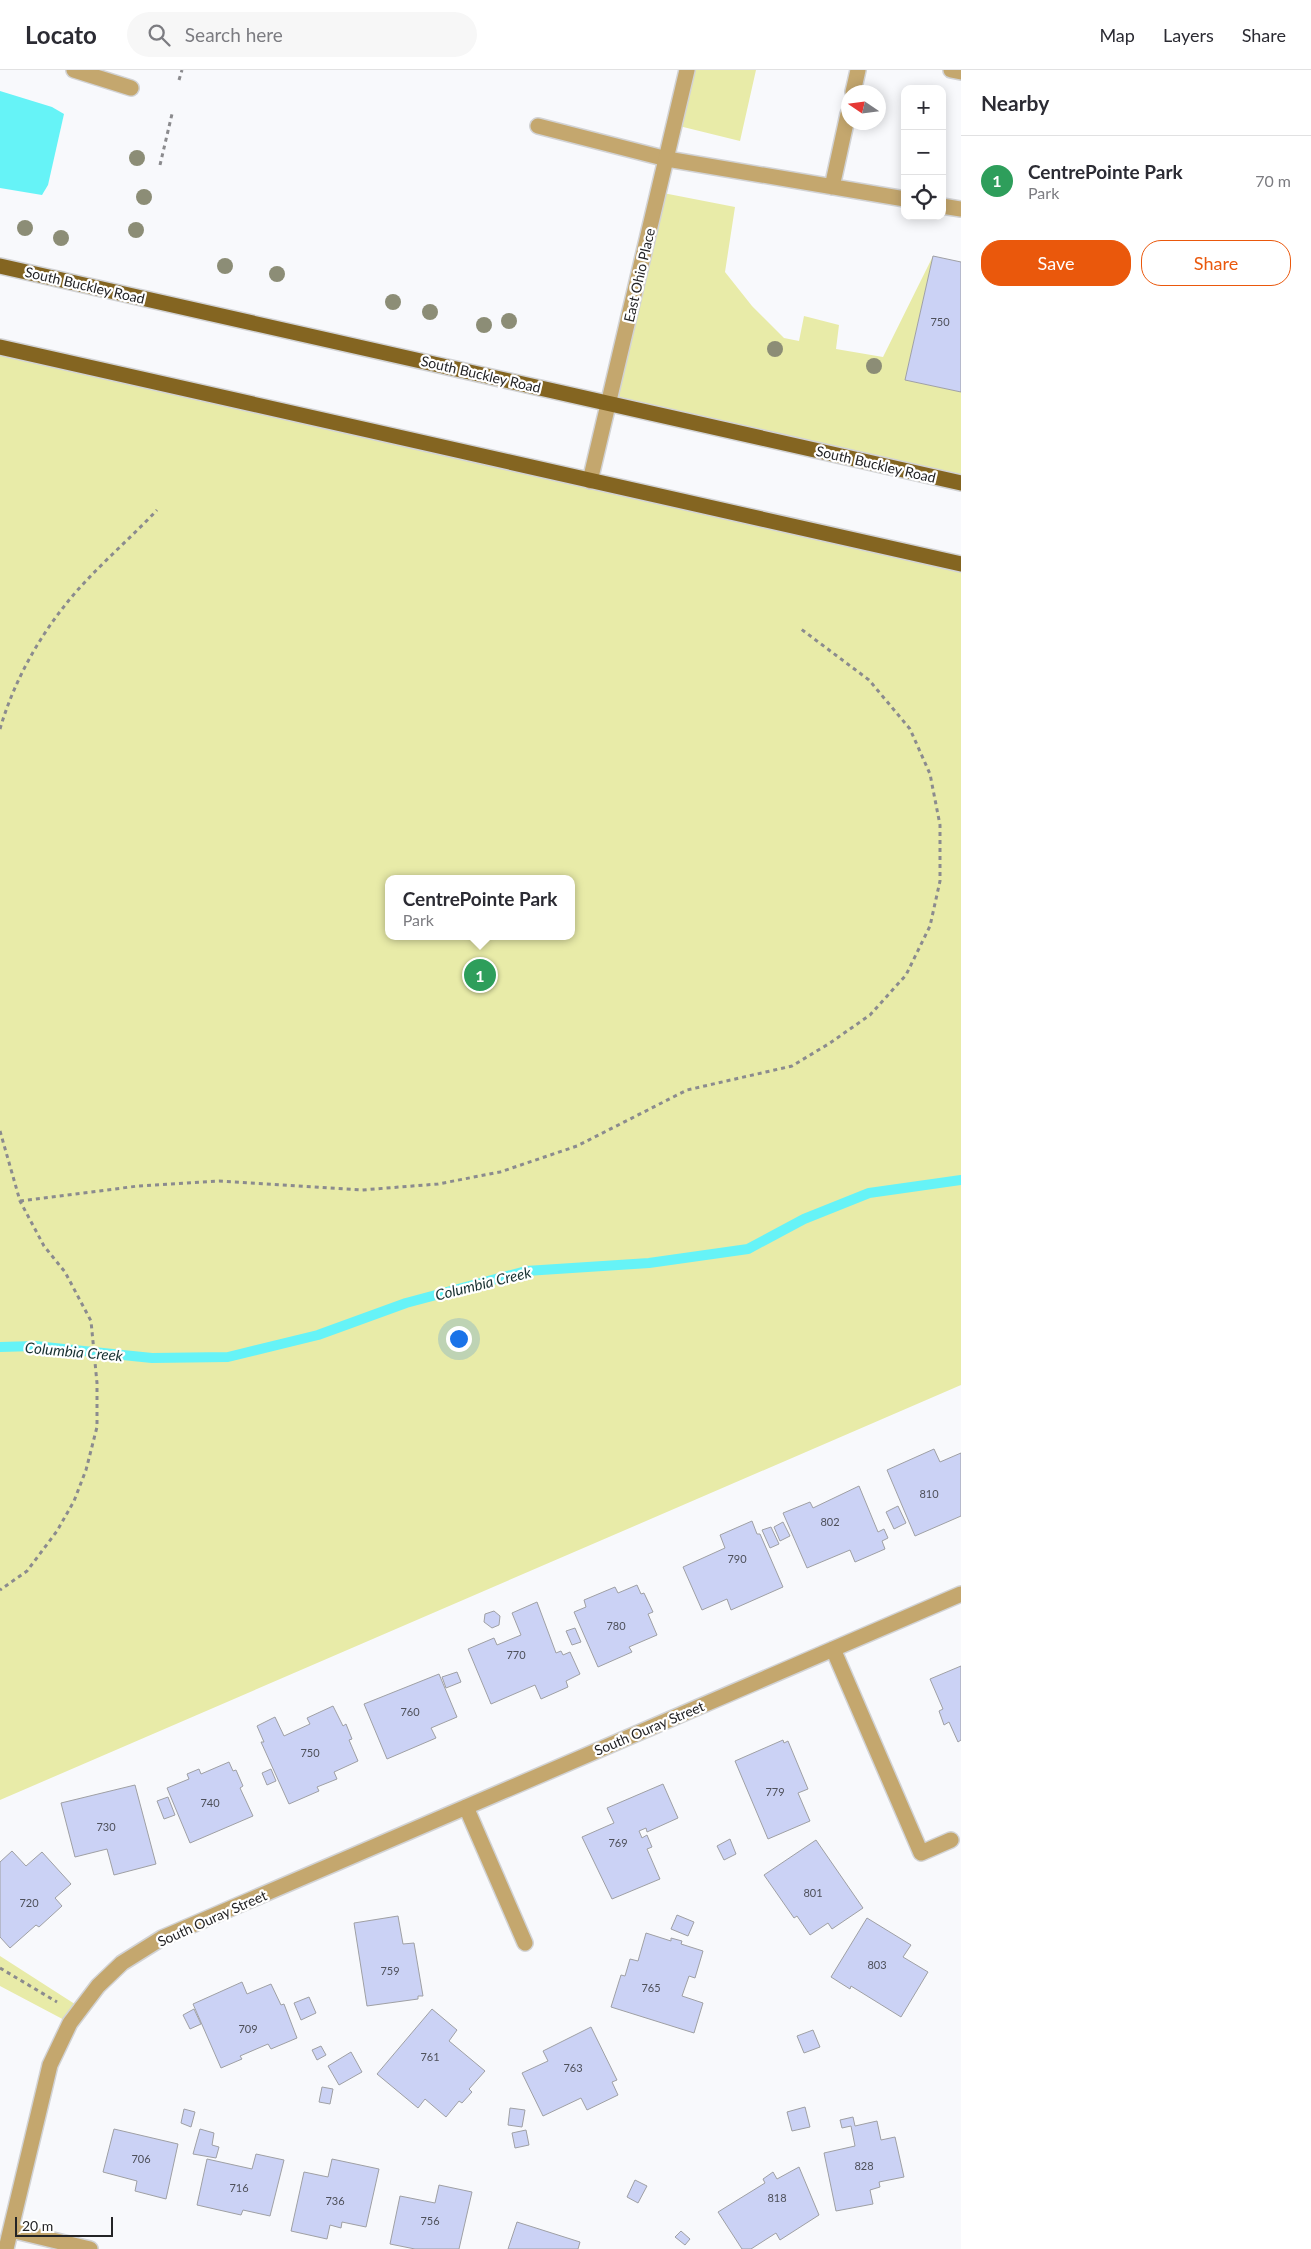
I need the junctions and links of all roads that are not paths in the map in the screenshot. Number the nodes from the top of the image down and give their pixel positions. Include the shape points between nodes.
1 (74, 70) edge
2 (687, 70) edge
3 (858, 70) edge
4 (951, 70) edge
5 (961, 72) edge
6 (855, 85) edge
7 (130, 88) dead end
8 (538, 126) dead end
9 (844, 130) edge
10 (667, 159) junction
11 (832, 187) junction
12 (901, 198) edge
13 (946, 207) edge
14 (961, 209) edge
15 (0, 266) edge
16 (0, 347) edge
17 (608, 403) junction
18 (590, 481) junction
19 (961, 483) edge
20 (961, 564) edge
21 (961, 1594) edge
22 (833, 1649) junction
23 (466, 1807) junction
24 (951, 1840) dead end
25 (524, 1943) dead end
26 (11, 2230) junction
27 (6, 2249) edge
28 (90, 2249) edge

1 - 7 street
2 - 10 street, East Ohio Place
3 - 6 street
4 - 5 street
8 - 10 street
9 - 11 street
10 - 11 street
10 - 17 street, East Ohio Place
11 - 12 street
13 - 14 street
15 - 17 main road, South Buckley Road
16 - 18 main road
17 - 18 street, East Ohio Place
17 - 19 main road, South Buckley Road
18 - 20 main road
21 - 22 street, South Ouray Street
22 - 23 street, South Ouray Street
22 - 24 street via 921,1853
23 - 25 street
23 - 26 street, South Ouray Street via 162,1938 122,1963 76,2014 50,2065
26 - 27 street, South Ouray Street
26 - 28 street

